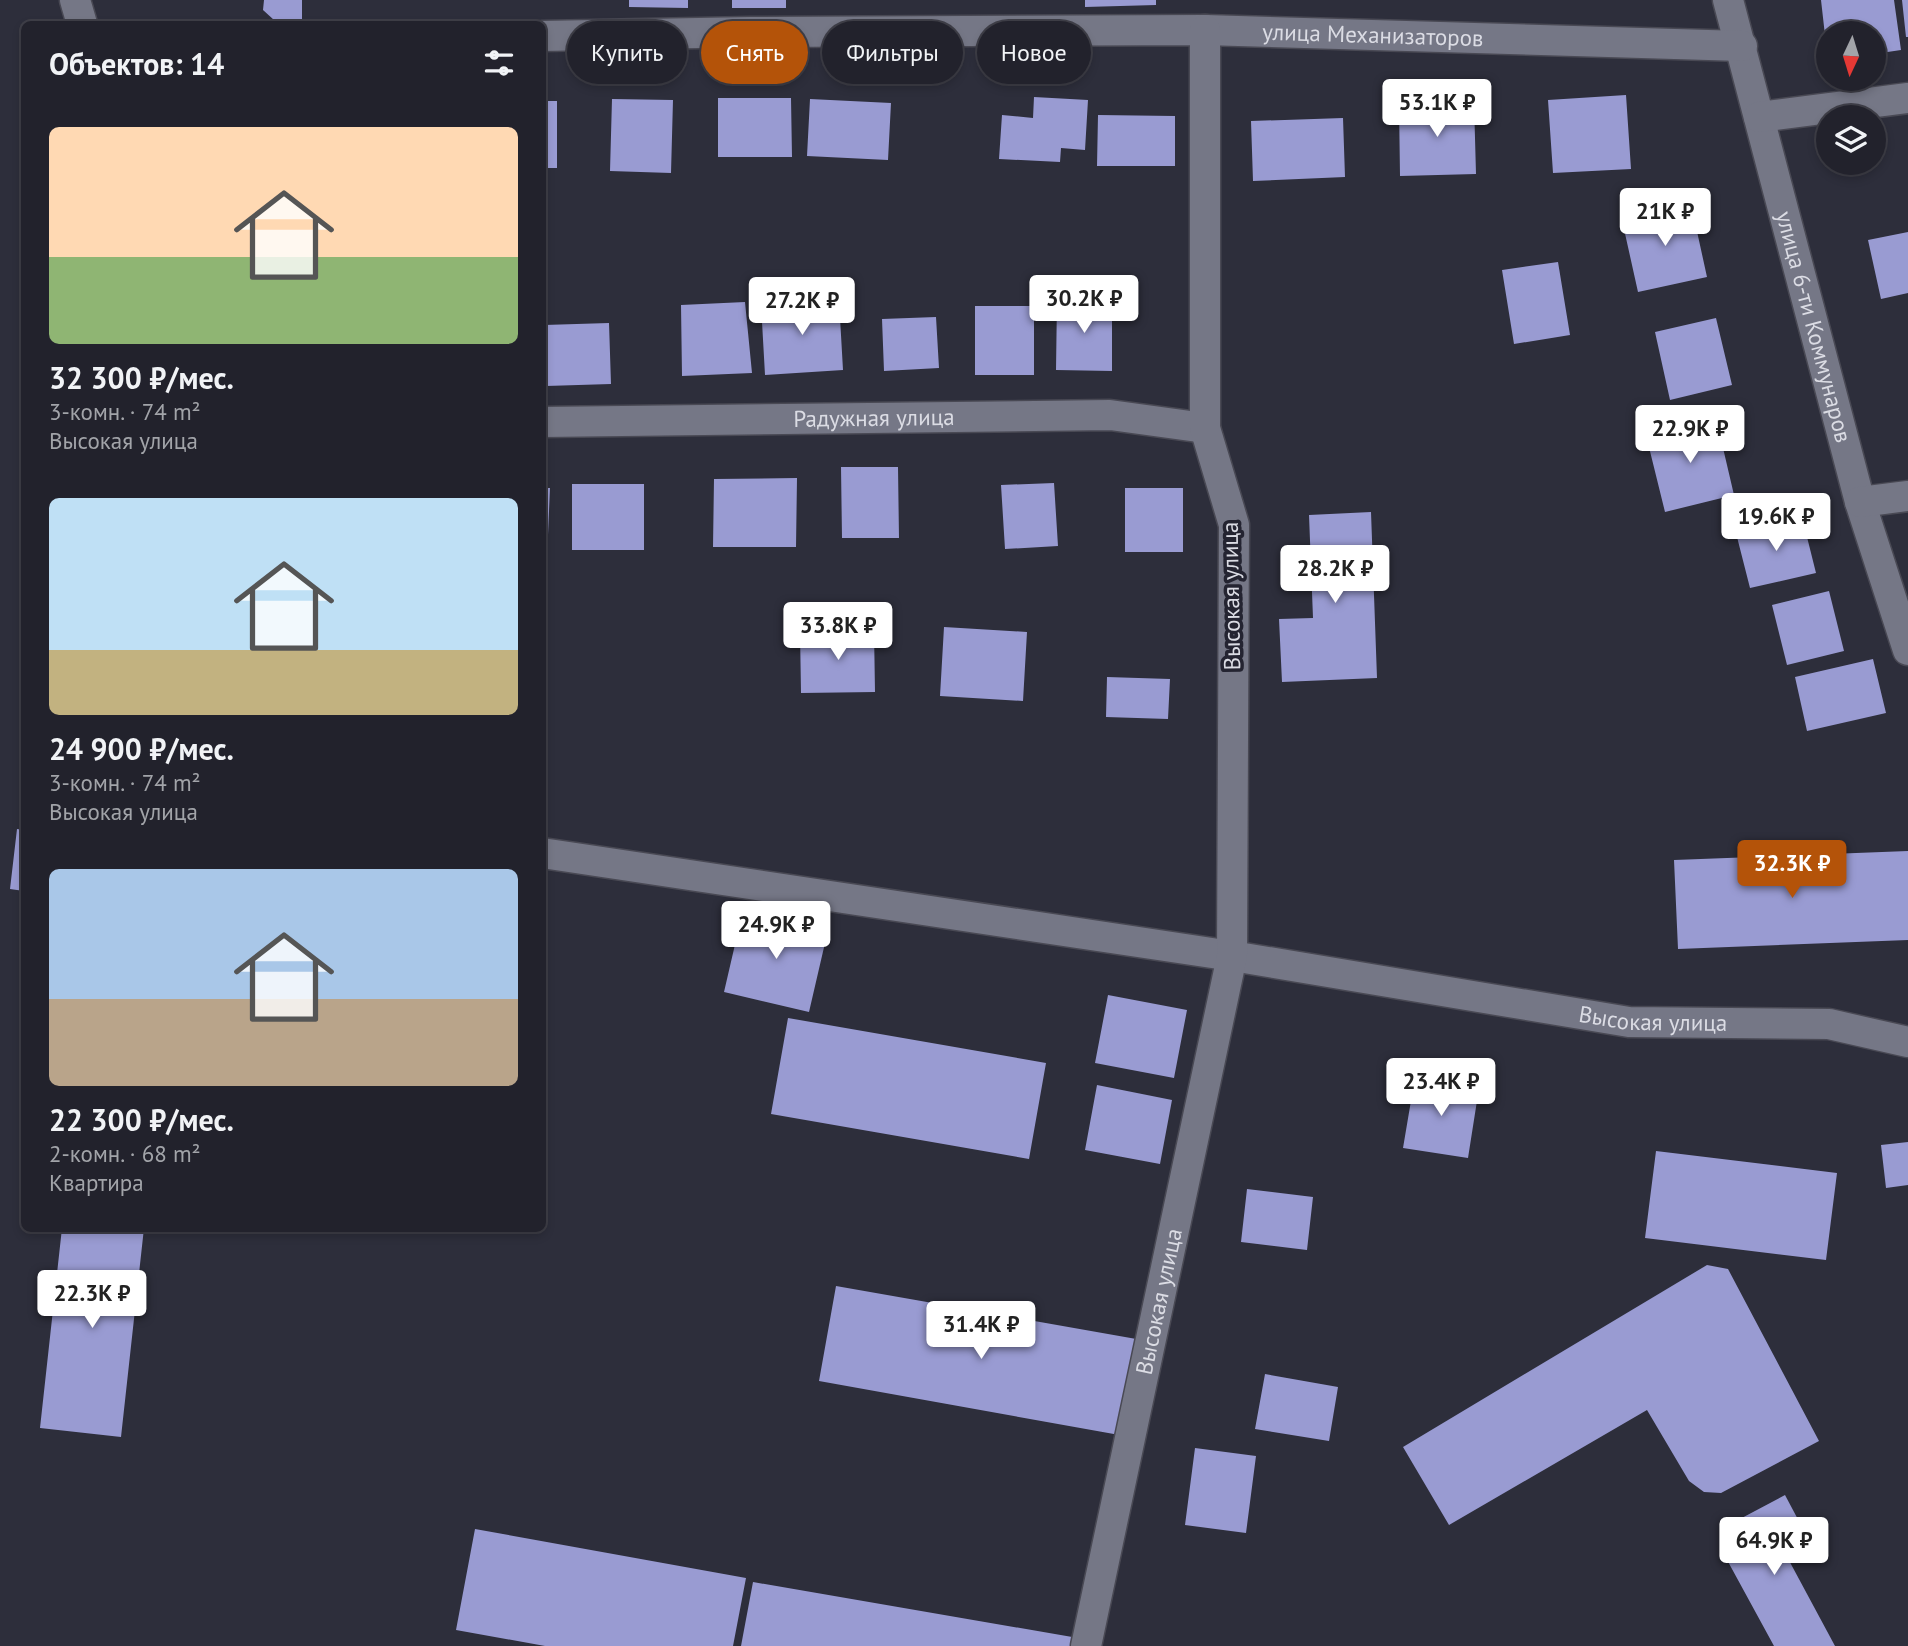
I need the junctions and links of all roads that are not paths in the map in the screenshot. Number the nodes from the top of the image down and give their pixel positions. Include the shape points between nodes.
1 (75, 0) edge
2 (1728, 0) edge
3 (81, 21) edge
4 (1205, 30) junction
5 (546, 36) edge
6 (1742, 46) junction
7 (1908, 98) edge
8 (1759, 117) junction
9 (546, 422) edge
10 (1205, 428) junction
11 (1908, 496) edge
12 (1860, 502) junction
13 (1908, 650) edge
14 (546, 854) edge
15 (1232, 956) junction
16 (1908, 1042) edge
17 (1086, 1646) edge

1 - 3 street
2 - 6 street, улица 6-ти Коммунаров
4 - 5 street, улица Механизаторов
4 - 6 street, улица Механизаторов
4 - 10 street, Высокая улица
6 - 8 street, улица 6-ти Коммунаров
7 - 8 street
8 - 12 street, улица 6-ти Коммунаров
9 - 10 street, Радужная улица via 1110,415
10 - 15 street, Высокая улица via 1234,525
11 - 12 street
12 - 13 street, улица 6-ти Коммунаров
14 - 15 street, Высокая улица
15 - 16 street, Высокая улица via 1629,1022 1829,1024
15 - 17 street, Высокая улица

